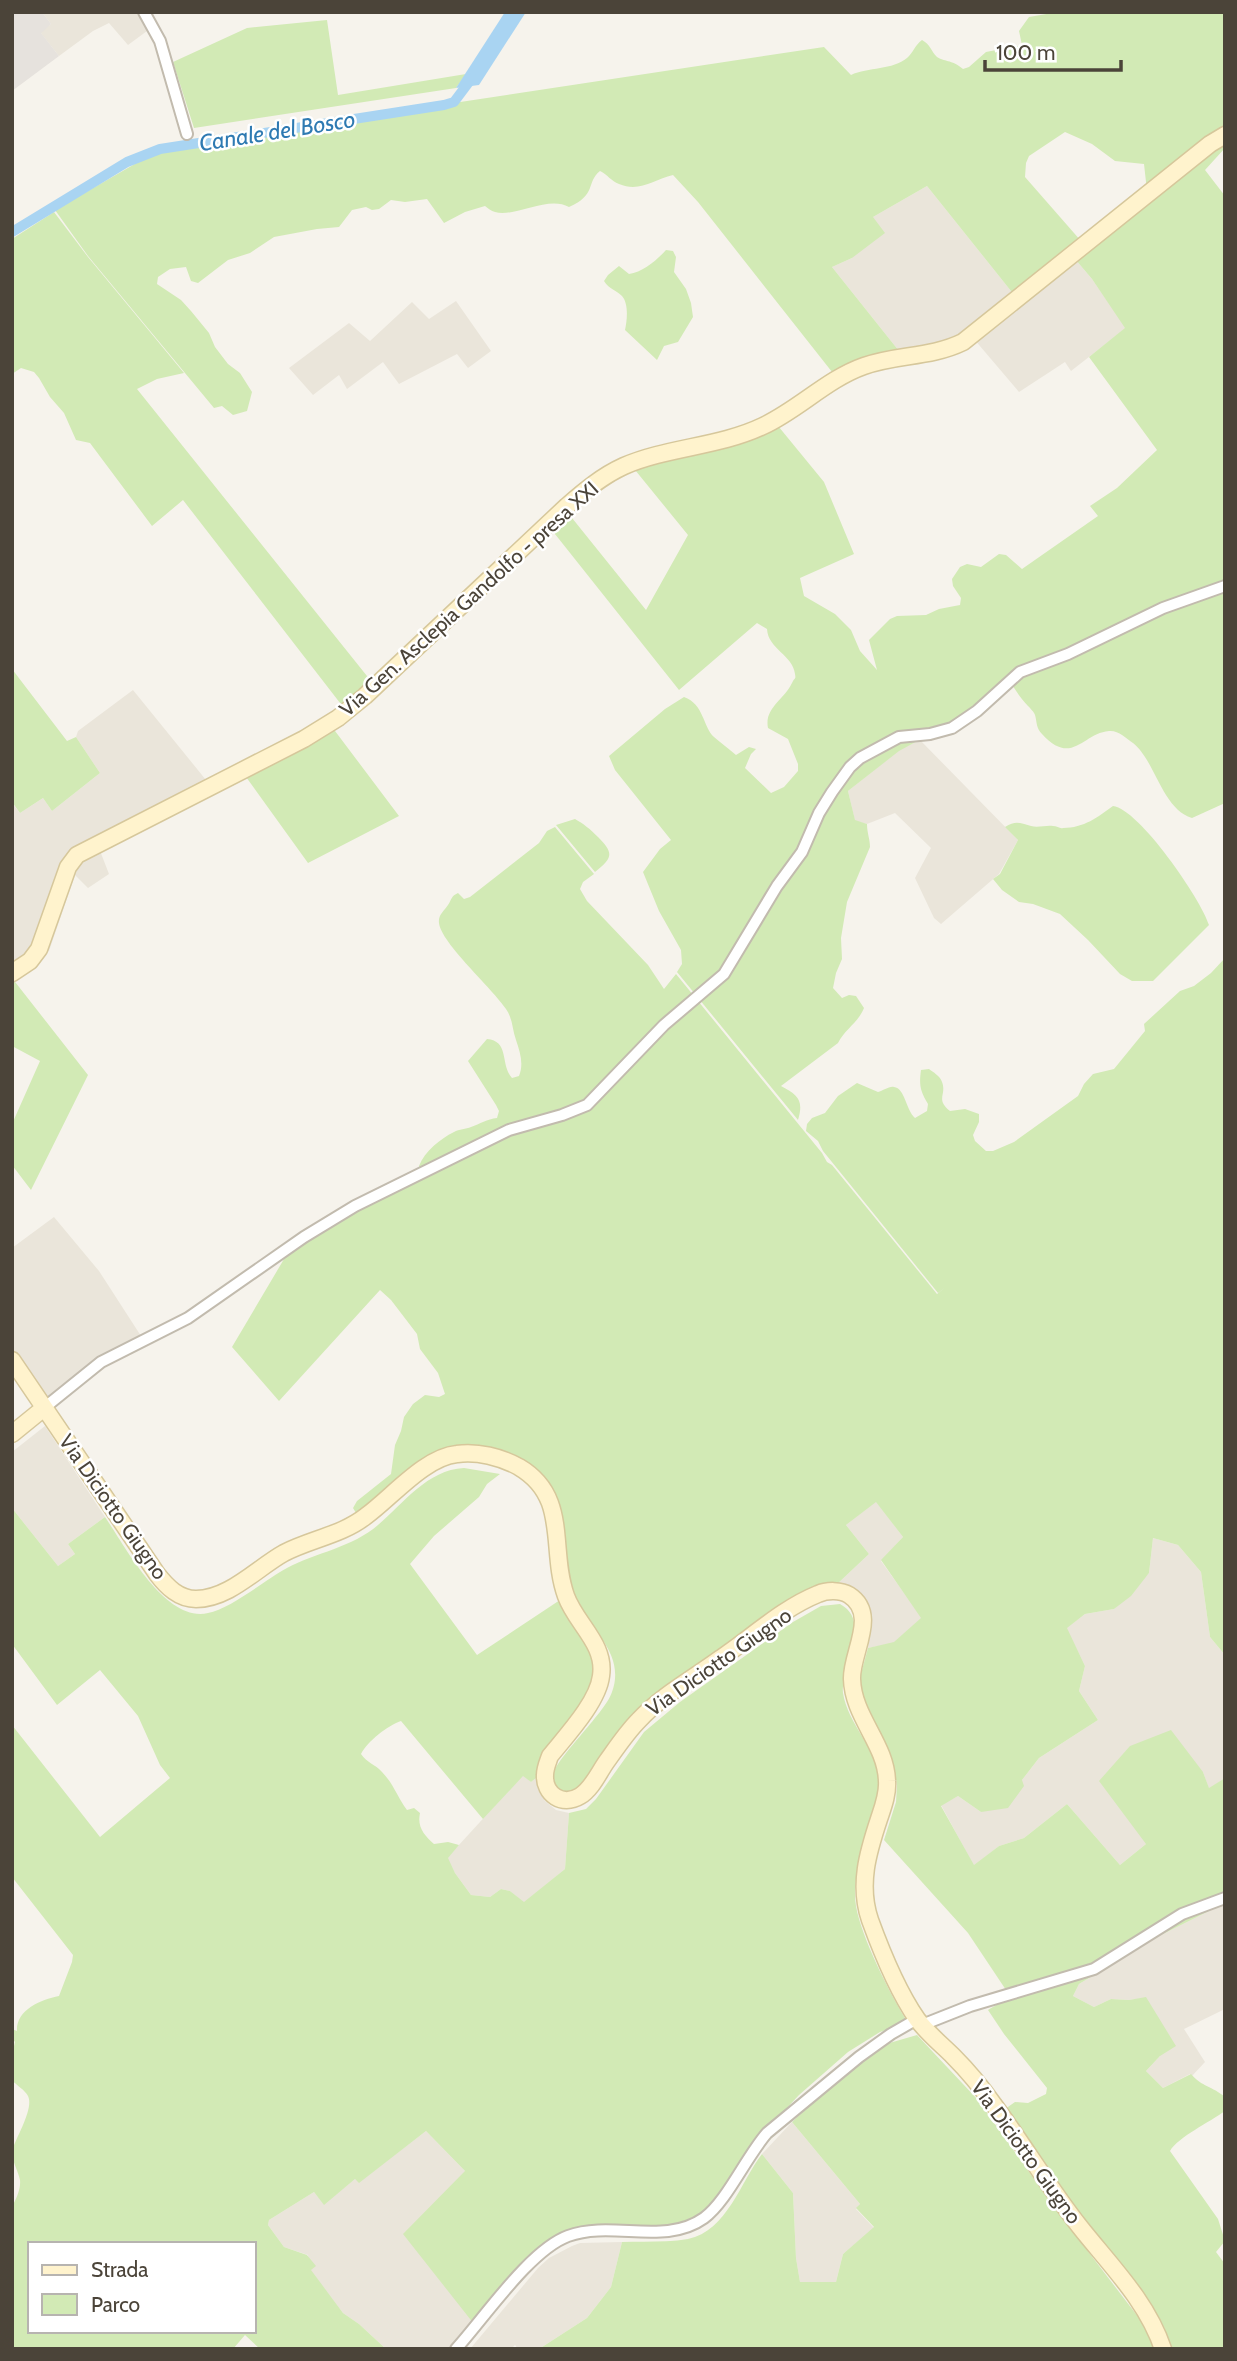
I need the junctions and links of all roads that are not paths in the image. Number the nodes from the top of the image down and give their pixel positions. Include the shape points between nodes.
1 (144, 12) edge
2 (187, 135) dead end
3 (1225, 135) edge
4 (1225, 586) edge
5 (12, 973) edge
6 (12, 1360) edge
7 (44, 1408) junction
8 (12, 1434) edge
9 (1225, 1898) edge
10 (920, 2022) junction
11 (456, 2349) edge
12 (1163, 2349) edge

1 - 2 street via 160,41
3 - 5 main road, Via Gen. Asclepia Gandolfo - presa XXI via 962,342 930,354 864,366 761,427 637,461 607,475 567,506 338,718 77,855 68,867 39,949
4 - 7 street via 1163,608 1020,672 952,728 899,737 860,758 819,813 802,852 724,974 664,1025 587,1105 509,1130 355,1206 188,1318 101,1362
6 - 7 main road, Via Diciotto Giugno
7 - 8 main road
7 - 10 main road, Via Diciotto Giugno via 165,1584 192,1599 225,1592 286,1552 346,1528 445,1457 486,1455 525,1471 548,1497 565,1592 595,1643 602,1668 596,1692 546,1768 547,1788 563,1800 588,1789 624,1737 664,1698 818,1594 841,1591 849,1595 864,1618 852,1690 882,1758 887,1783 865,1869 866,1904 895,1980
9 - 10 street via 1182,1914 1094,1969
10 - 11 street via 891,2034 859,2057 767,2133 702,2220 680,2230 599,2231 560,2239 535,2257
10 - 12 main road, Via Diciotto Giugno via 995,2106 1068,2211 1142,2305

